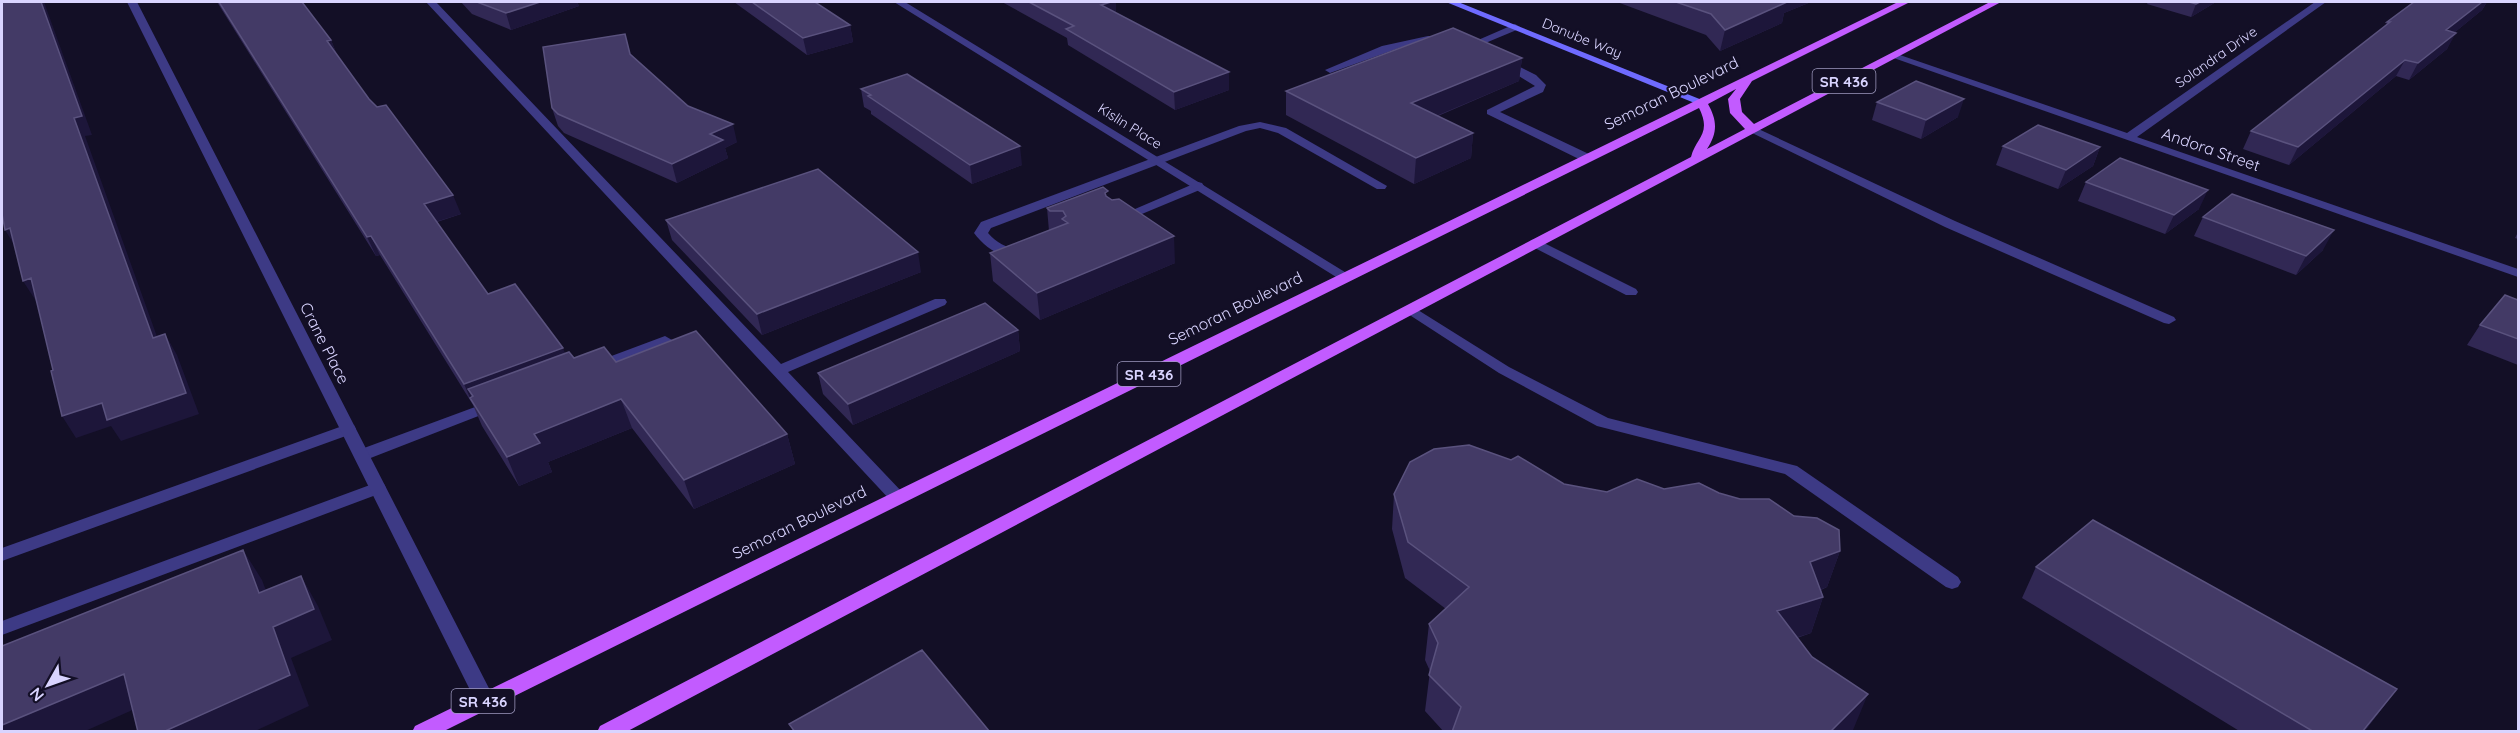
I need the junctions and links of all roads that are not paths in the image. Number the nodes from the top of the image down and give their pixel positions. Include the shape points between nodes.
1 (132, 2) edge
2 (431, 2) edge
3 (899, 2) edge
4 (1451, 2) edge
5 (1905, 2) edge
6 (1996, 2) edge
7 (2321, 2) edge
8 (1515, 27) junction
9 (1478, 51) junction
10 (1893, 56) junction
11 (1330, 70) dead end
12 (1754, 76) junction
13 (1701, 102) junction
14 (1752, 129) junction
15 (2128, 138) junction
16 (1587, 158) junction
17 (1692, 160) junction
18 (1158, 161) junction
19 (1198, 186) junction
20 (1381, 186) dead end
21 (1114, 220) edge
22 (1536, 243) junction
23 (1032, 253) edge
24 (2518, 273) edge
25 (1346, 277) junction
26 (1631, 292) dead end
27 (940, 302) dead end
28 (1410, 309) junction
29 (2169, 320) dead end
30 (664, 340) dead end
31 (778, 371) junction
32 (575, 375) edge
33 (508, 400) edge
34 (348, 429) junction
35 (362, 455) junction
36 (378, 488) junction
37 (897, 497) junction
38 (2, 555) edge
39 (1952, 582) dead end
40 (2, 628) edge
41 (485, 700) junction
42 (422, 732) edge
43 (607, 732) edge

1 - 34 street, Crane Place
2 - 31 street
3 - 18 street, Kislin Place
4 - 8 street, Danube Way
5 - 12 main road, Semoran Boulevard / SR 436
6 - 10 main road, SR 436
7 - 15 street, Solandra Drive
8 - 9 street
8 - 13 street, Danube Way
9 - 11 street via 1449,40 1429,38 1402,42
9 - 16 street via 1541,85 1539,90 1491,112
10 - 14 main road, SR 436
10 - 15 street, Andora Street
12 - 13 main road, Semoran Boulevard / SR 436
12 - 14 main road via 1734,99 1736,113
13 - 16 main road, Semoran Boulevard / SR 436
13 - 17 main road via 1710,116 1711,137
14 - 17 main road, SR 436
14 - 29 street via 1950,224
15 - 24 street, Andora Street
16 - 25 main road, Semoran Boulevard / SR 436
17 - 22 main road, SR 436
18 - 19 street, Kislin Place
18 - 20 street via 1260,125 1282,130
18 - 23 street via 986,225 981,232 985,240 1000,250
19 - 21 street
19 - 25 street, Kislin Place
22 - 26 street
22 - 28 main road, SR 436
25 - 37 main road, Semoran Boulevard / SR 436
27 - 31 street
28 - 39 street via 1504,370 1603,422 1791,470
28 - 43 main road, SR 436
30 - 32 street
31 - 37 street
33 - 35 street
34 - 35 street, Crane Place
34 - 38 street
35 - 36 street, Crane Place
36 - 40 street
36 - 41 street, Crane Place
37 - 41 main road, Semoran Boulevard / SR 436
41 - 42 main road, Semoran Boulevard / SR 436

